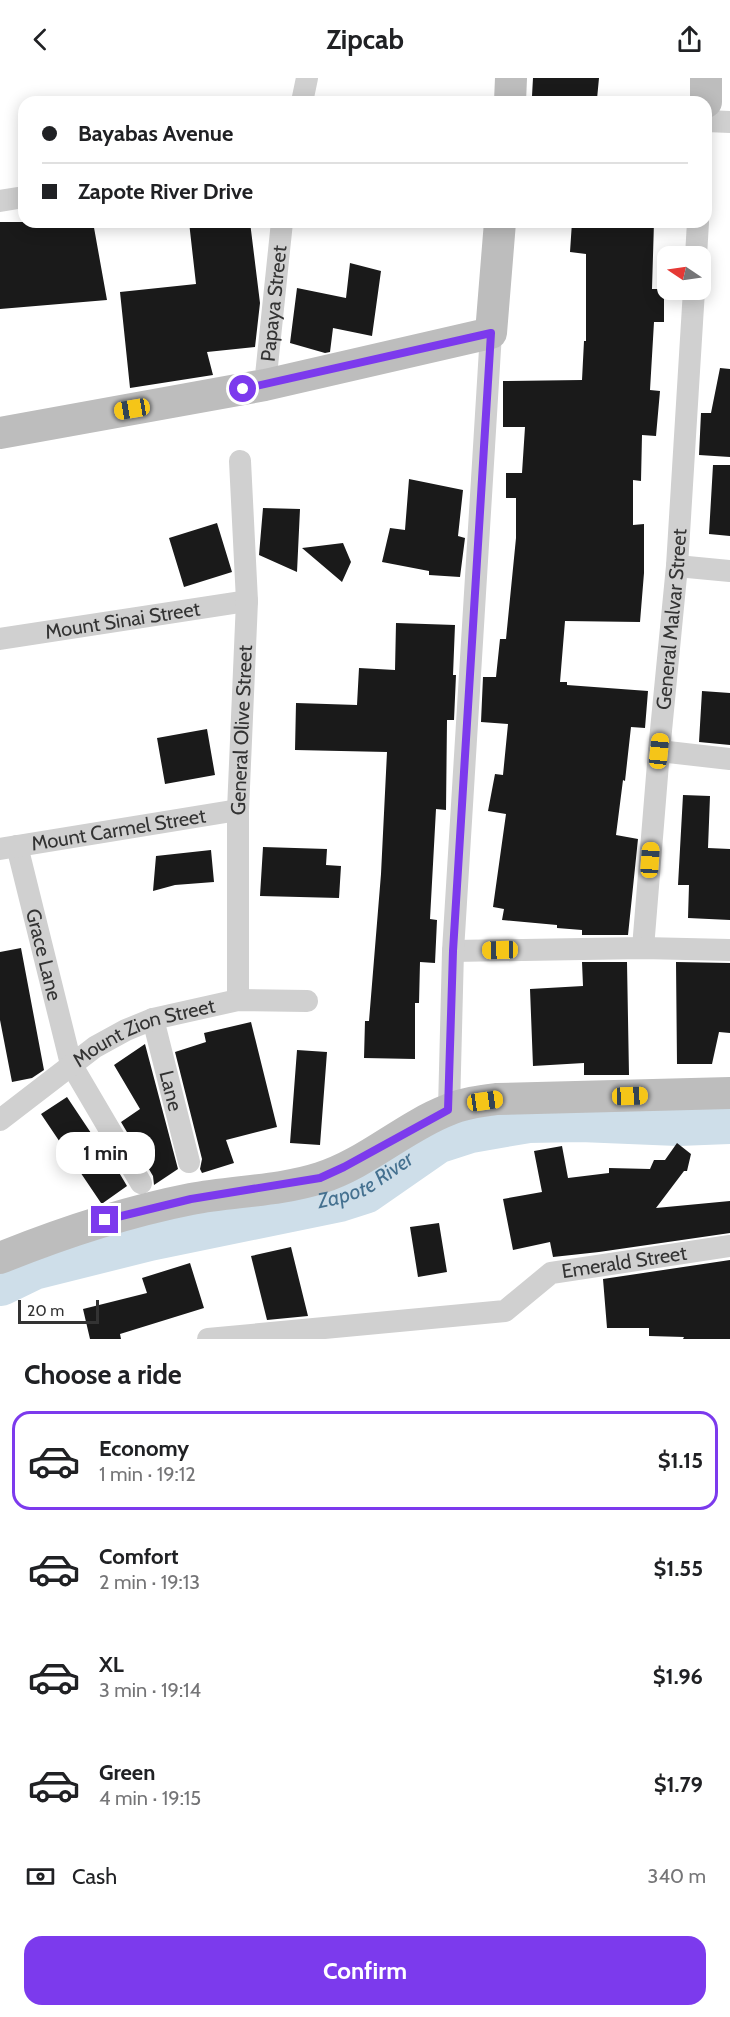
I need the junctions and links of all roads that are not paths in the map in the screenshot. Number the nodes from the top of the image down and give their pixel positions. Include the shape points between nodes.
1 (307, 78) edge
2 (511, 78) edge
3 (706, 78) edge
4 (303, 96) edge
5 (510, 96) edge
6 (706, 96) edge
7 (712, 121) edge
8 (730, 122) edge
9 (18, 198) edge
10 (0, 201) edge
11 (281, 228) edge
12 (500, 228) edge
13 (698, 228) edge
14 (697, 246) edge
15 (693, 300) edge
16 (491, 333) junction
17 (265, 385) junction
18 (0, 433) edge
19 (240, 461) dead end
20 (677, 566) junction
21 (730, 571) edge
22 (247, 601) junction
23 (0, 639) edge
24 (659, 751) junction
25 (730, 759) edge
26 (238, 810) junction
27 (9, 848) edge
28 (643, 948) junction
29 (730, 950) edge
30 (453, 951) junction
31 (238, 1000) junction
32 (307, 1001) dead end
33 (153, 1019) junction
34 (71, 1064) junction
35 (730, 1093) edge
36 (448, 1110) junction
37 (0, 1120) edge
38 (189, 1162) dead end
39 (141, 1183) dead end
40 (730, 1246) edge
41 (0, 1258) edge
42 (386, 1331) edge
43 (208, 1339) edge

1 - 4 street
2 - 5 street
3 - 6 street
7 - 8 street
9 - 10 street
11 - 17 street, Papaya Street
12 - 16 street
13 - 14 street
15 - 20 street, General Malvar Street
16 - 17 street
16 - 30 street
17 - 18 street
19 - 22 street, General Olive Street
20 - 21 street
20 - 24 street, General Malvar Street
22 - 23 street, Mount Sinai Street
22 - 26 street, General Olive Street
24 - 25 street
24 - 28 street, General Malvar Street
26 - 27 street, Mount Carmel Street
26 - 31 street, General Olive Street
27 - 34 street, Grace Lane
28 - 29 street
28 - 30 street
30 - 36 street
31 - 32 street, Mount Zion Street
31 - 33 street, Mount Zion Street
33 - 34 street, Mount Zion Street
33 - 38 street, Lane
34 - 37 street, Mount Zion Street
34 - 39 street, Grace Lane
35 - 36 street via 497,1099
36 - 41 street via 320,1178 191,1199 122,1215
40 - 42 street, Emerald Street via 551,1274 505,1311
42 - 43 street, Emerald Street

